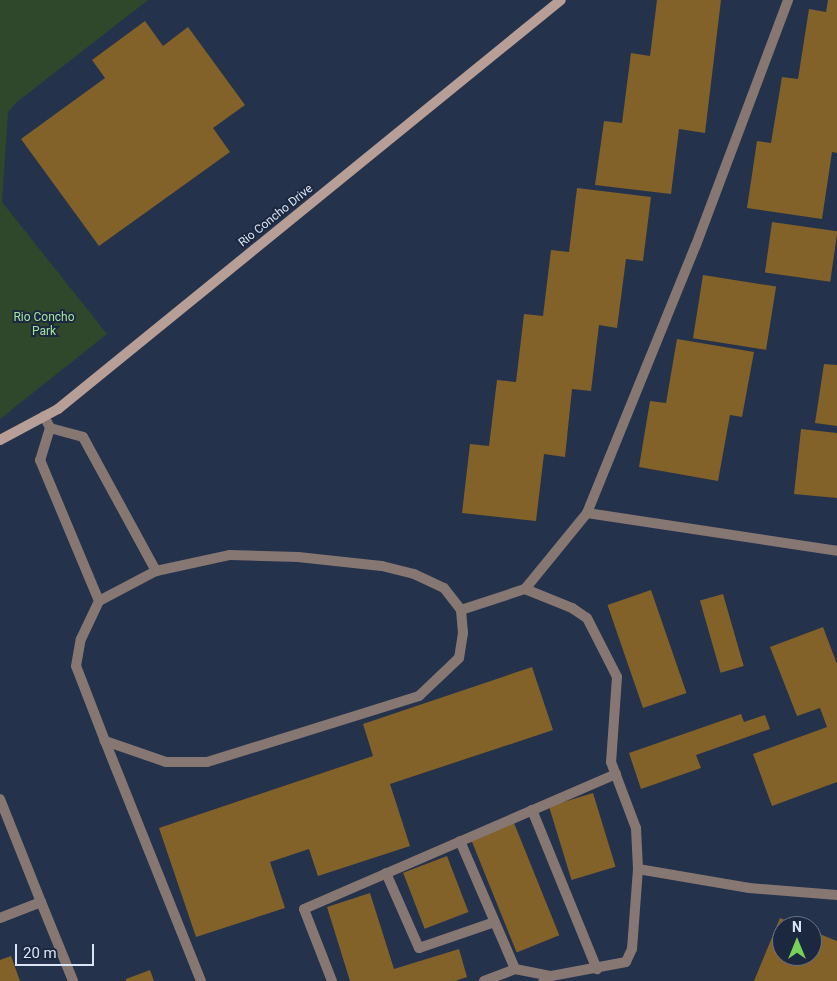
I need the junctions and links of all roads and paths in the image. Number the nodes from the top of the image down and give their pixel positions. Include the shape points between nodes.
1 (561, 0) edge
2 (788, 0) edge
3 (44, 416) junction
4 (50, 428) junction
5 (0, 440) edge
6 (586, 513) junction
7 (837, 551) edge
8 (156, 571) junction
9 (525, 589) junction
10 (99, 601) junction
11 (461, 610) junction
12 (105, 741) junction
13 (616, 774) junction
14 (0, 799) edge
15 (532, 810) junction
16 (460, 841) junction
17 (638, 869) junction
18 (386, 873) junction
19 (837, 894) edge
20 (41, 902) junction
21 (0, 918) edge
22 (494, 922) junction
23 (515, 969) junction
24 (597, 969) junction
25 (547, 978) edge
26 (73, 981) edge
27 (201, 981) edge
28 (332, 981) edge
29 (484, 981) edge

1 - 3 street, Rio Concho Drive via 58,409
2 - 6 lane via 696,245
3 - 4 lane
3 - 5 street, Rio Concho Drive
4 - 8 lane via 83,438
4 - 10 lane via 40,460
6 - 7 lane
6 - 9 lane
8 - 10 lane
8 - 11 lane via 230,555 298,556 382,566 414,574 444,588
9 - 11 lane
9 - 13 lane via 572,608 586,618 617,677 611,762
10 - 12 lane via 81,639 76,666
11 - 12 lane via 463,633 459,658 419,696 207,762 166,762
12 - 27 lane
13 - 15 lane
13 - 17 lane via 636,828
14 - 20 lane
15 - 16 lane
15 - 24 lane
16 - 18 lane
16 - 22 lane
17 - 19 lane via 749,888
17 - 24 lane via 632,948 626,962
18 - 22 lane via 419,948
18 - 28 lane via 304,908
20 - 21 lane
20 - 26 lane
22 - 23 lane
23 - 25 lane
23 - 29 lane
24 - 25 lane

